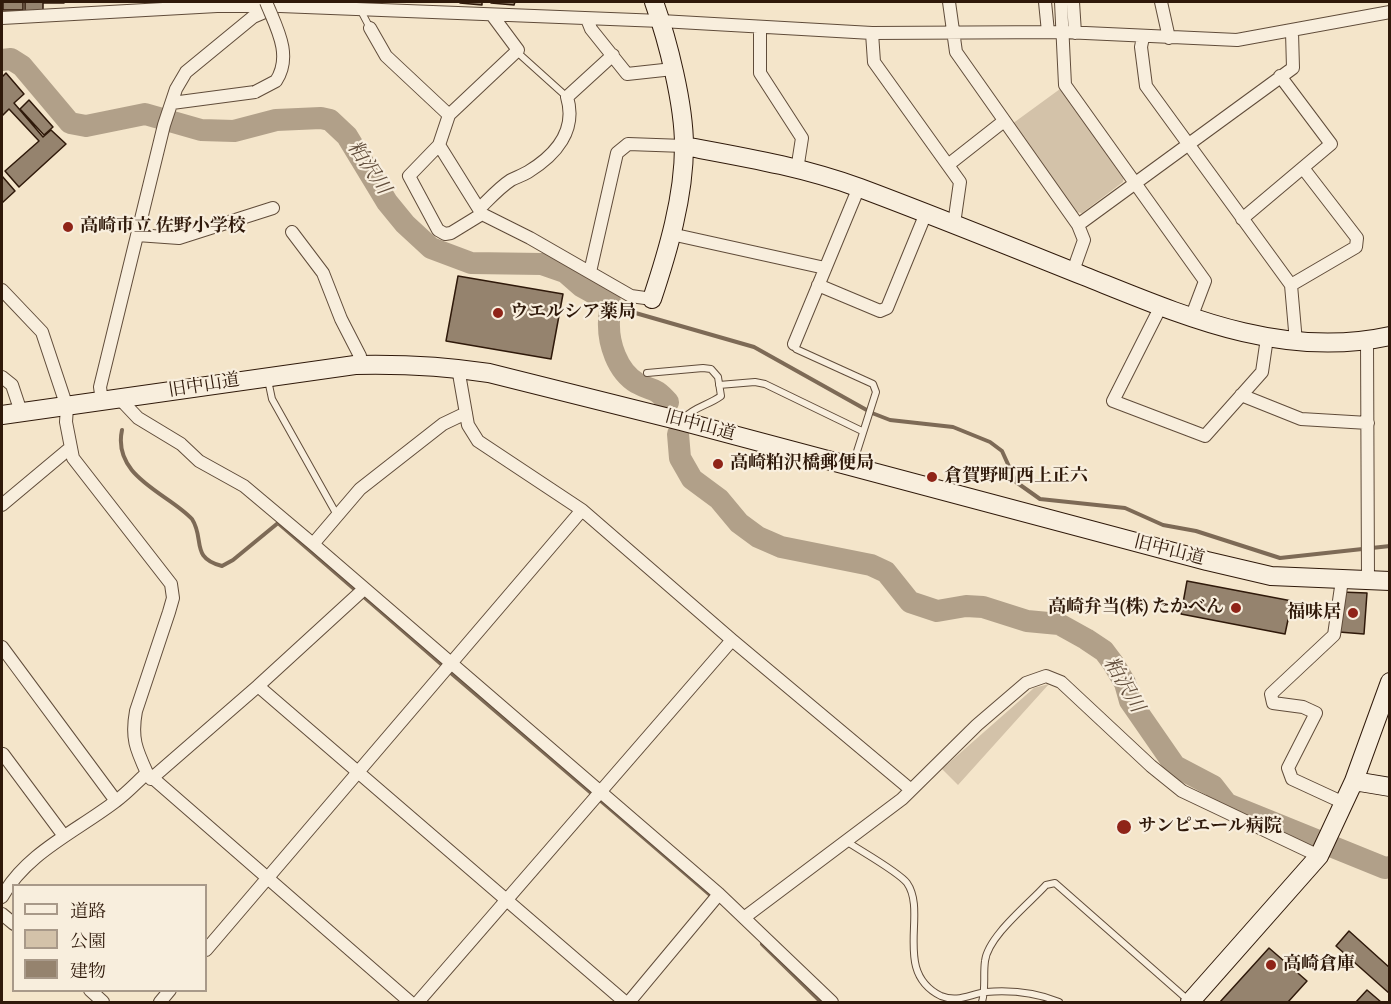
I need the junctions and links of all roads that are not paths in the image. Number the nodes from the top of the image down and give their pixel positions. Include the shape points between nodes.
1 (266, 2) edge
2 (654, 2) edge
3 (949, 2) edge
4 (1045, 2) edge
5 (1061, 2) edge
6 (1073, 2) edge
7 (1161, 2) edge
8 (280, 4) edge
9 (426, 7) edge
10 (359, 9) junction
11 (1389, 12) edge
12 (492, 15) junction
13 (2, 18) edge
14 (587, 19) junction
15 (661, 21) junction
16 (370, 28) joint
17 (760, 28) junction
18 (952, 31) junction
19 (1048, 32) junction
20 (1070, 32) junction
21 (1292, 32) junction
22 (872, 33) junction
23 (1143, 37) junction
24 (1169, 38) junction
25 (517, 52) junction
26 (613, 55) junction
27 (673, 69) junction
28 (1280, 76) junction
29 (567, 97) junction
30 (172, 104) junction
31 (448, 115) junction
32 (1004, 121) junction
33 (1188, 144) junction
34 (439, 145) junction
35 (684, 146) junction
36 (948, 165) junction
37 (1303, 168) junction
38 (797, 170) junction
39 (1135, 182) junction
40 (859, 187) junction
41 (273, 208) dead end
42 (481, 211) junction
43 (926, 213) junction
44 (1242, 219) junction
45 (954, 224) junction
46 (1078, 225) junction
47 (292, 232) dead end
48 (671, 234) junction
49 (137, 235) junction
50 (825, 268) junction
51 (590, 272) junction
52 (1073, 272) junction
53 (818, 285) junction
54 (1291, 285) junction
55 (2, 290) edge
56 (652, 299) joint
57 (1161, 306) junction
58 (1191, 318) junction
59 (1389, 336) edge
60 (1267, 338) junction
61 (1367, 341) junction
62 (1296, 342) junction
63 (794, 344) joint
64 (359, 365) junction
65 (458, 368) junction
66 (647, 373) dead end
67 (2, 376) edge
68 (267, 376) junction
69 (719, 385) junction
70 (1241, 395) junction
71 (111, 400) junction
72 (67, 407) junction
73 (21, 412) junction
74 (466, 413) junction
75 (2, 415) edge
76 (681, 421) junction
77 (1368, 423) junction
78 (862, 431) junction
79 (70, 448) junction
80 (852, 467) junction
81 (2, 504) edge
82 (582, 510) junction
83 (337, 515) junction
84 (313, 544) junction
85 (1342, 580) junction
86 (1368, 580) junction
87 (1389, 581) edge
88 (364, 589) junction
89 (732, 640) junction
90 (2, 647) edge
91 (450, 664) junction
92 (1389, 682) edge
93 (258, 686) junction
94 (1385, 708) edge
95 (3, 754) edge
96 (357, 773) junction
97 (149, 776) junction
98 (1354, 781) junction
99 (1389, 787) edge
100 (910, 789) junction
101 (599, 792) junction
102 (116, 801) junction
103 (1344, 803) junction
104 (64, 836) junction
105 (845, 841) junction
106 (1324, 846) junction
107 (267, 879) junction
108 (719, 894) junction
109 (2, 897) edge
110 (506, 900) junction
111 (745, 917) junction
112 (207, 949) edge
113 (985, 992) junction
114 (410, 1002) edge
115 (418, 1002) edge
116 (627, 1002) edge
117 (832, 1002) edge
118 (982, 1002) edge
119 (1059, 1002) edge
120 (1190, 1002) edge

1 - 30 street, bridge via 284,47 284,62 276,81 255,92
2 - 15 street
3 - 18 street
4 - 19 street
5 - 20 street
6 - 20 street
7 - 24 street
8 - 10 street
8 - 13 street
8 - 30 street via 253,17 186,72
9 - 10 street
9 - 12 street
10 - 16 lane
11 - 21 street
12 - 14 street
12 - 25 street
14 - 15 street
14 - 26 street
15 - 17 street
15 - 27 street
16 - 31 street via 386,56
17 - 22 street
17 - 38 street via 760,73 802,138
18 - 19 street
18 - 22 street
18 - 32 street via 956,52
19 - 20 street
20 - 23 street
20 - 39 street via 1065,85
21 - 24 street via 1237,40
21 - 28 street via 1293,68
22 - 36 street via 873,62
23 - 24 street
23 - 33 street via 1146,86
25 - 29 lane
25 - 31 street
26 - 27 street via 627,74
26 - 29 street
27 - 35 street
28 - 33 street
28 - 37 street via 1331,144
29 - 42 street via 571,114 557,151 512,179
30 - 49 street
31 - 34 street
32 - 36 street
32 - 46 street
33 - 39 street
33 - 44 street
34 - 42 street
34 - 42 street via 409,176 438,230 451,233
35 - 38 street
35 - 48 street
35 - 51 street via 628,144 617,153
36 - 45 street via 960,182
37 - 44 street
37 - 54 street via 1358,238 1356,247
38 - 40 street
39 - 46 street
39 - 58 street via 1204,281
40 - 43 street
40 - 50 street
41 - 49 street via 179,238
42 - 51 street
43 - 45 street
43 - 53 street via 887,308 880,311
44 - 54 street
45 - 52 street
46 - 52 street via 1084,240
47 - 64 street via 323,273 340,319 360,356
48 - 50 street
48 - 56 street
49 - 71 street via 100,387
50 - 53 street
51 - 56 street via 631,296
52 - 57 street
53 - 63 street
54 - 62 street
55 - 72 street via 42,332
57 - 58 street
57 - 70 street via 1113,401 1205,436
58 - 60 street
59 - 61 street
60 - 62 street
60 - 70 street via 1262,372
61 - 62 street
61 - 77 street
63 - 78 lane via 796,349 873,384 876,392
64 - 65 street, 旧中山道
64 - 68 street, 旧中山道
65 - 74 street
65 - 76 street, 旧中山道
66 - 69 lane via 711,369
67 - 73 street via 12,384
68 - 71 street, 旧中山道
68 - 83 lane via 272,399
69 - 76 lane via 721,396 689,412
69 - 78 lane via 755,381 765,384
70 - 77 street via 1300,419
71 - 72 street, 旧中山道
71 - 84 street via 181,444 199,461 244,486
72 - 73 street, 旧中山道
72 - 79 street
73 - 75 street, 旧中山道
74 - 82 street via 478,441
74 - 83 street via 443,424 360,489
76 - 80 street, 旧中山道
77 - 86 street
78 - 80 lane
79 - 81 street
79 - 97 street via 73,458 171,584 173,598 133,728 135,746
80 - 85 street, 旧中山道 via 1271,576
82 - 89 street
82 - 91 street
83 - 84 street
84 - 88 street
85 - 86 street, 旧中山道
85 - 103 street via 1334,635 1271,694 1273,703 1316,713 1288,768 1292,779
86 - 87 street, 旧中山道
88 - 91 street
88 - 93 street
89 - 100 street
89 - 101 street
90 - 102 street
91 - 96 street
91 - 101 street
92 - 94 street
93 - 96 street
93 - 97 street
94 - 98 street
95 - 104 street
96 - 107 street
96 - 110 street
97 - 102 street
97 - 107 street
98 - 99 street
98 - 103 street
100 - 105 street
100 - 106 street via 1026,683 1053,677 1182,791
101 - 108 street
101 - 110 street
102 - 104 street
103 - 106 street
104 - 109 street via 17,874
105 - 111 street
105 - 113 lane via 906,881 913,896 914,962 923,981 941,996 961,999
106 - 120 street
107 - 112 street
107 - 114 street
108 - 111 street
108 - 116 street
110 - 115 street
110 - 116 street
111 - 117 street
113 - 118 lane
113 - 119 lane via 1016,992
113 - 120 lane via 985,959 997,936 1046,885 1055,883

